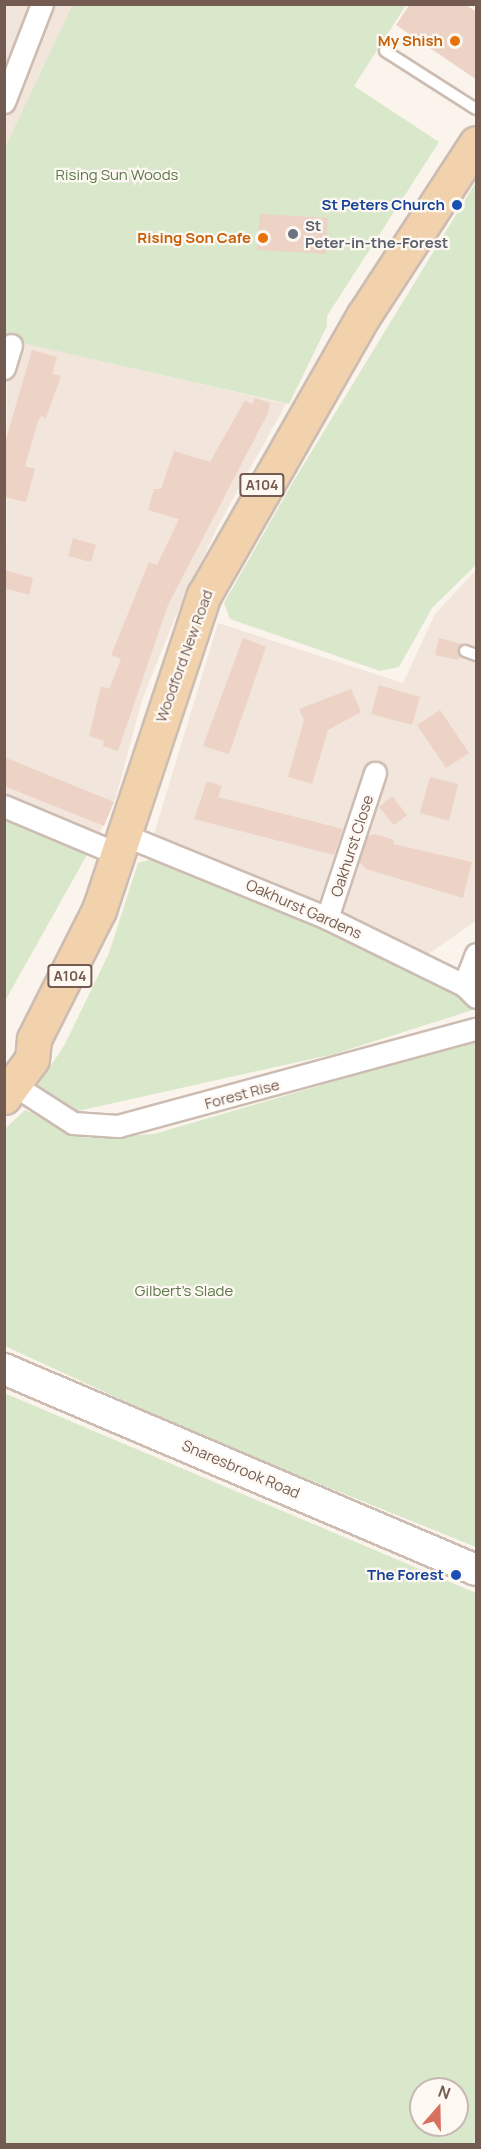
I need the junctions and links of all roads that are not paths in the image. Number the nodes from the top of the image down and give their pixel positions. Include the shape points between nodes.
1 (42, 4) edge
2 (385, 51) dead end
3 (4, 102) edge
4 (477, 109) edge
5 (477, 143) edge
6 (11, 345) dead end
7 (4, 368) edge
8 (465, 651) dead end
9 (477, 655) edge
10 (375, 773) dead end
11 (4, 806) edge
12 (120, 844) junction
13 (327, 918) junction
14 (477, 954) edge
15 (470, 991) edge
16 (477, 1029) edge
17 (8, 1081) edge
18 (4, 1370) edge
19 (477, 1570) edge

1 - 3 street
2 - 4 lane
5 - 12 main road, Woodford New Road / A104 via 364,315 204,595
6 - 7 street
8 - 9 lane
10 - 13 street, Oakhurst Close
11 - 12 street, Oakhurst Gardens
12 - 13 street, Oakhurst Gardens
12 - 17 main road, Woodford New Road / A104 via 84,946 34,1039 32,1059
13 - 15 street, Oakhurst Gardens
14 - 15 street
16 - 17 street, Forest Rise via 118,1126 73,1124
18 - 19 street, Snaresbrook Road

